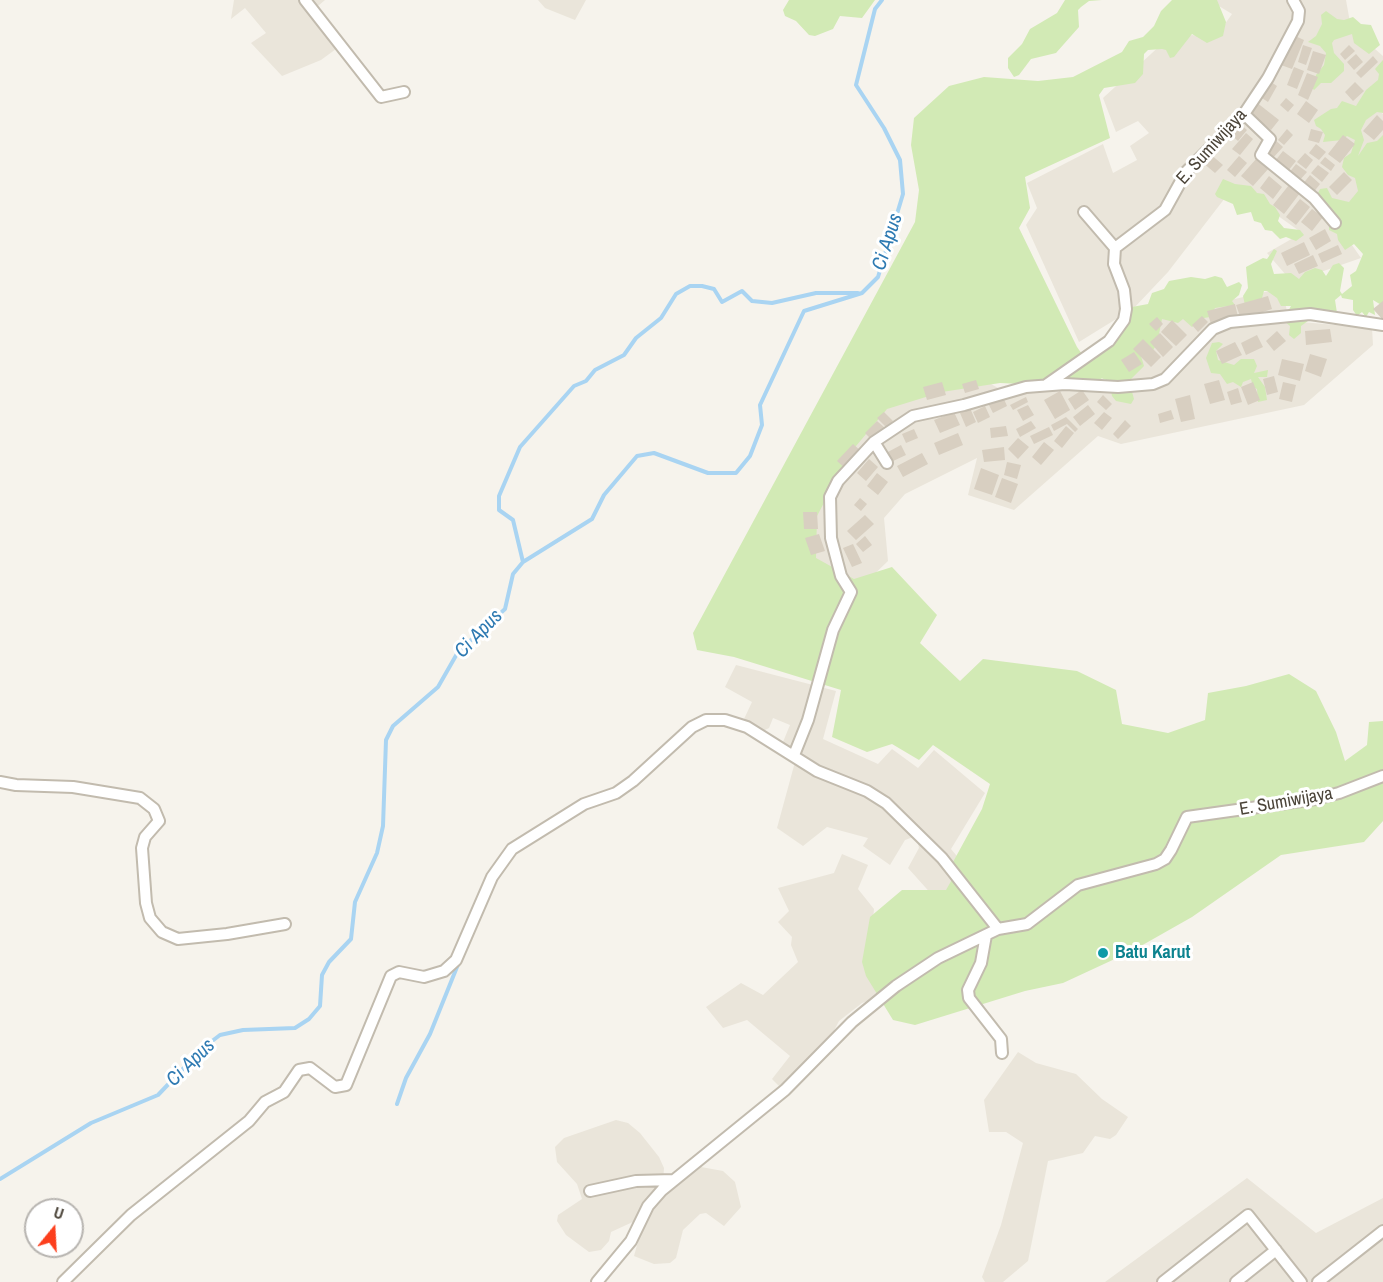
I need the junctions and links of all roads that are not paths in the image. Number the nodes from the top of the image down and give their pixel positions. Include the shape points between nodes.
1 (305, 0) edge
2 (1293, 0) edge
3 (404, 92) dead end
4 (1244, 114) junction
5 (1084, 212) dead end
6 (1335, 223) dead end
7 (1115, 248) junction
8 (1383, 325) edge
9 (1045, 385) junction
10 (874, 442) junction
11 (887, 464) dead end
12 (794, 755) junction
13 (1383, 776) edge
14 (0, 782) edge
15 (285, 924) dead end
16 (998, 929) junction
17 (987, 935) junction
18 (1002, 1053) dead end
19 (674, 1180) junction
20 (590, 1191) dead end
21 (1383, 1231) edge
22 (1276, 1250) junction
23 (63, 1282) edge
24 (597, 1282) edge
25 (1163, 1282) edge
26 (1236, 1282) edge
27 (1301, 1282) edge
28 (1318, 1282) edge

1 - 3 street via 381,97
2 - 4 street, E. Sumiwijaya via 1299,12 1298,21
4 - 6 street via 1270,139 1261,155 1314,198
4 - 7 street, E. Sumiwijaya via 1186,172 1165,210
5 - 7 street
7 - 9 street via 1114,264 1124,290 1124,320 1109,341
8 - 9 street via 1310,314 1230,322 1213,329 1165,379 1154,384
9 - 10 street via 913,416
10 - 11 street
10 - 12 street via 838,481 830,497 831,538 850,592 833,630
12 - 16 street via 817,771 867,791 898,813 942,858
12 - 23 street via 747,727 725,720 706,720 692,727 616,793 584,804 512,849 492,877 456,960 444,971 424,977 396,972 391,975 346,1084 335,1087 310,1068 299,1070 285,1092 265,1102 249,1121 131,1215
13 - 16 street, E. Sumiwijaya via 1314,799 1187,817 1165,859 1078,885 1027,924
14 - 15 street via 73,787 140,798 154,809 159,822 145,837 142,848 146,903 150,918 162,932 178,939 195,938
16 - 17 street
17 - 18 street via 981,963 968,990 969,998 1001,1039
17 - 19 street via 938,958 896,986 852,1022 785,1090
19 - 20 street via 636,1181
19 - 24 street via 654,1197 631,1241
21 - 28 street
22 - 25 street via 1248,1215
22 - 26 street
22 - 27 street

